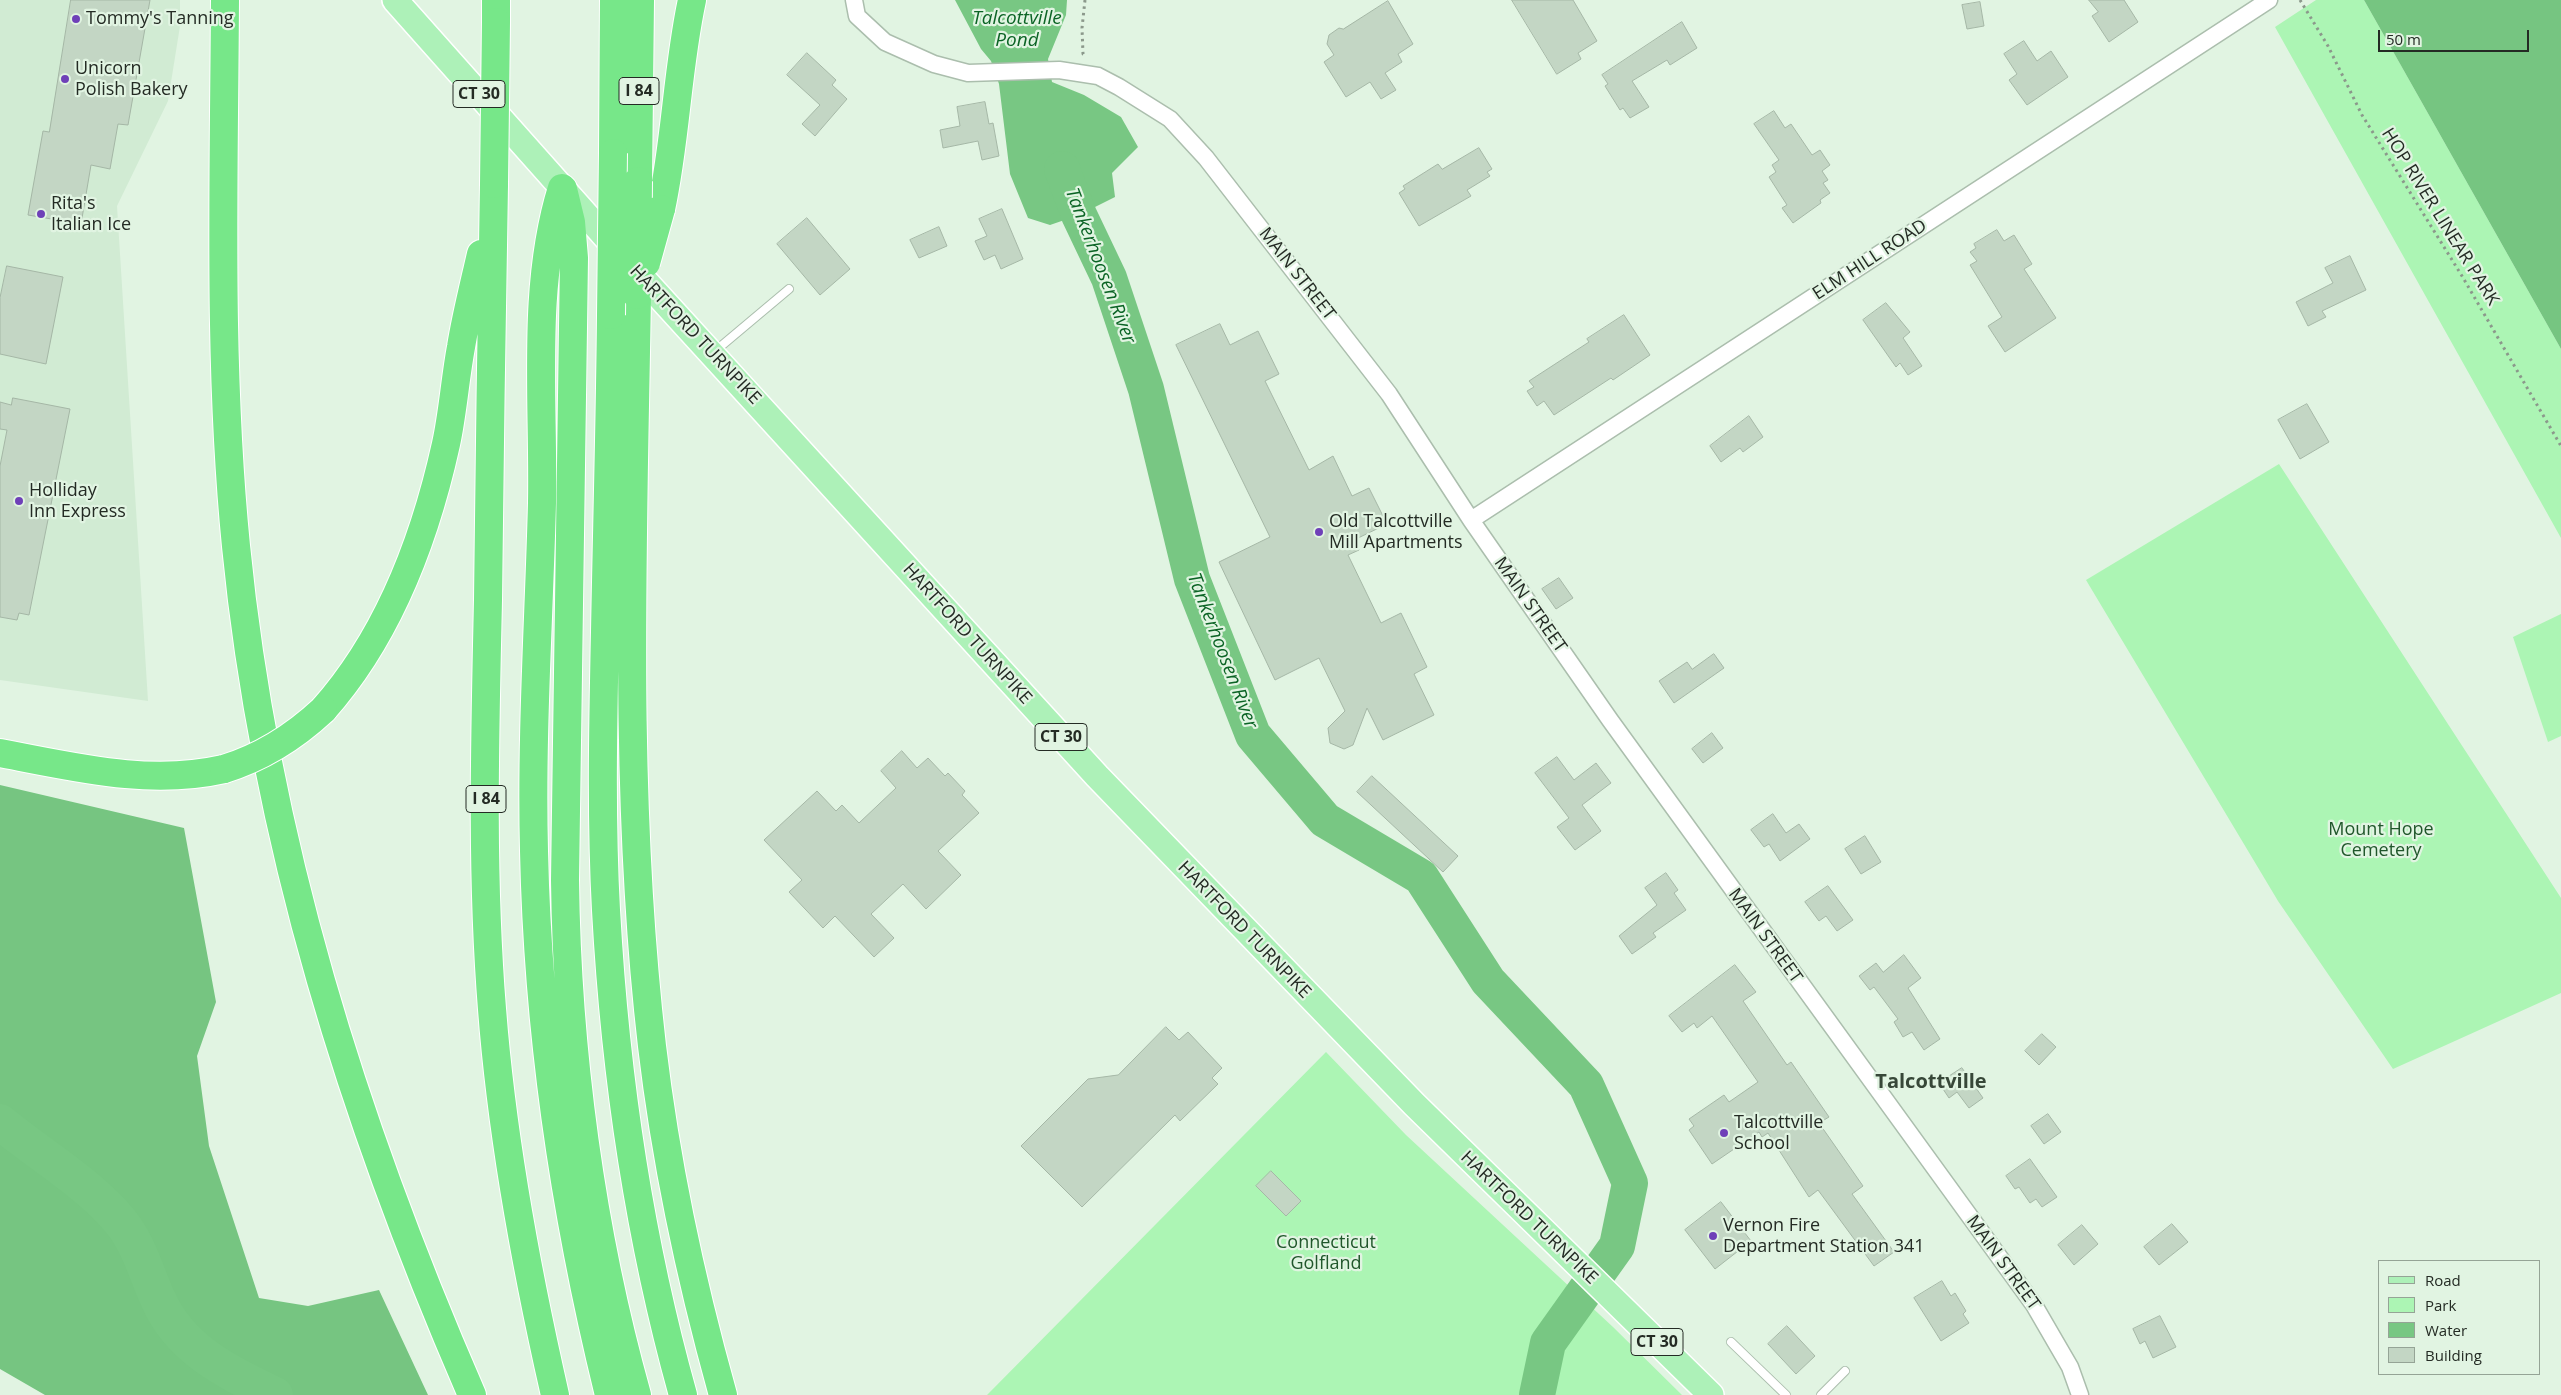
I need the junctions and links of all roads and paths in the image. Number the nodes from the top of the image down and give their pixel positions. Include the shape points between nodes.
1 (225, 0) edge
2 (396, 0) edge
3 (614, 0) edge
4 (640, 0) edge
5 (692, 0) edge
6 (854, 0) edge
7 (1085, 0) edge
8 (2269, 0) edge
9 (2300, 0) edge
10 (496, 11) edge
11 (1098, 76) junction
12 (562, 188) junction
13 (494, 190) junction
14 (789, 289) dead end
15 (637, 295) junction
16 (712, 353) junction
17 (2561, 446) edge
18 (1472, 520) junction
19 (0, 753) edge
20 (1731, 1342) dead end
21 (1845, 1371) dead end
22 (681, 1386) edge
23 (636, 1392) edge
24 (472, 1395) edge
25 (555, 1395) edge
26 (609, 1395) edge
27 (723, 1395) edge
28 (1711, 1395) edge
29 (1786, 1395) edge
30 (1821, 1395) edge
31 (2080, 1395) edge

1 - 24 highway via 224,285 228,450 241,588 260,715 295,880 327,1004 355,1094 398,1218
2 - 12 main road, HARTFORD TURNPIKE / CT 30
3 - 22 highway, bridge via 604,708 606,910 615,1028 632,1154 654,1276
4 - 15 highway, I 84, bridge
5 - 15 highway, bridge via 678,84 670,170
6 - 11 street, MAIN STREET via 857,16 885,42 934,64 968,73 1059,70
7 - 11 path via 1083,54 1096,62
8 - 18 street, ELM HILL ROAD
9 - 17 path, HOP RIVER LINEAR PARK via 2328,46 2362,115 2462,276
10 - 13 highway, I 84, bridge
11 - 18 street, MAIN STREET via 1170,119 1206,158 1389,394
12 - 16 main road, HARTFORD TURNPIKE / CT 30
12 - 23 highway via 571,222 574,258 565,880 567,965 576,1065 596,1202
12 - 26 highway via 548,244 543,294 542,502 534,790 536,903 543,1007 561,1157 584,1284
13 - 19 highway, bridge via 461,347 446,444 424,521 404,577 380,628 350,677 323,710 285,742 252,759 224,769 184,776 146,777 96,771
13 - 25 highway, I 84 via 485,780 489,966 512,1177
14 - 16 lane
15 - 27 highway, I 84 via 632,759 647,996 668,1156 686,1248
16 - 28 main road, HARTFORD TURNPIKE / CT 30 via 1097,776 1335,1024
18 - 31 street, MAIN STREET via 1610,720 2034,1305 2070,1367
20 - 29 lane
21 - 30 lane

